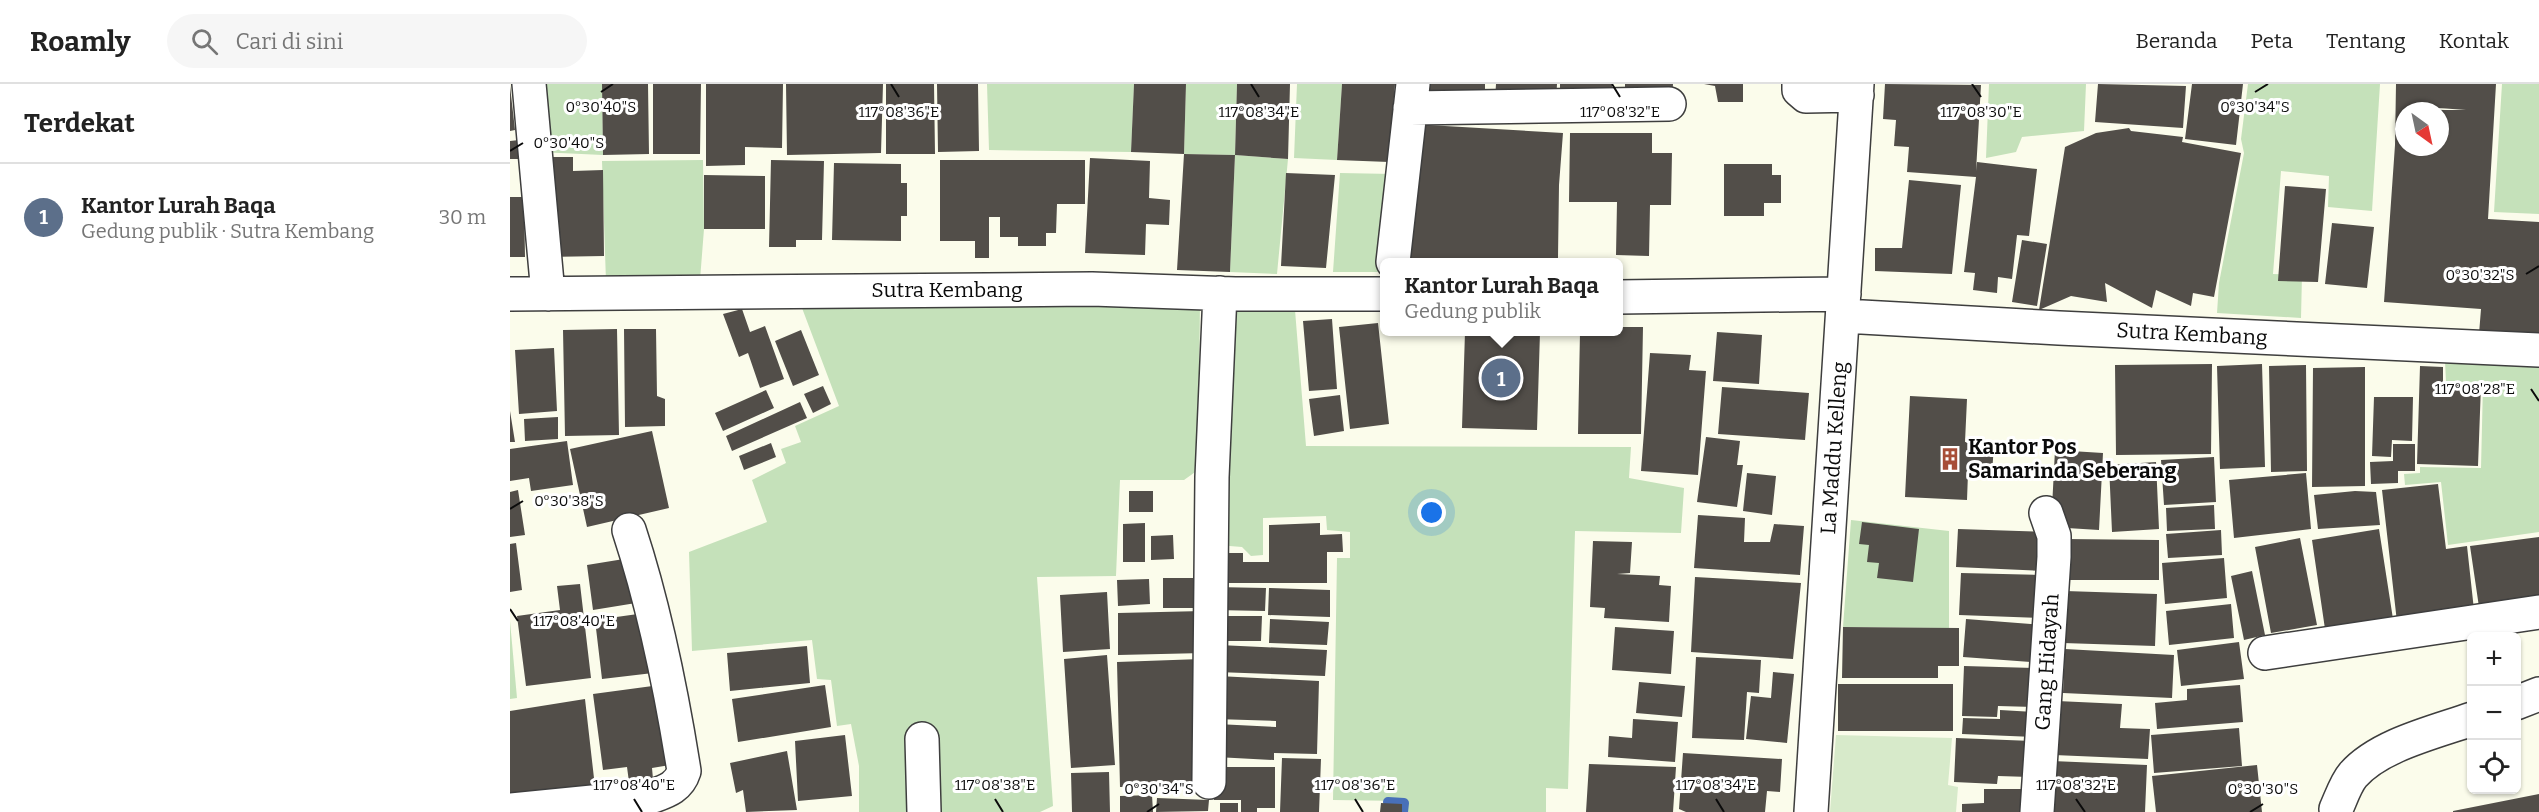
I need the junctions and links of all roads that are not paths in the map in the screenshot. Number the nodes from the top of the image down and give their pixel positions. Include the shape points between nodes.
1 (529, 84) edge
2 (1799, 84) edge
3 (1857, 89) edge
4 (1411, 96) edge
5 (1669, 104) dead end
6 (1393, 258) edge
7 (1220, 293) junction
8 (510, 294) edge
9 (548, 294) junction
10 (1380, 294) edge
11 (1623, 297) edge
12 (1844, 305) junction
13 (2539, 350) edge
14 (2046, 513) dead end
15 (629, 530) dead end
16 (2539, 612) edge
17 (2265, 653) dead end
18 (2539, 694) edge
19 (2521, 701) edge
20 (2467, 721) edge
21 (922, 739) dead end
22 (1209, 782) dead end
23 (633, 805) edge
24 (2336, 808) dead end
25 (510, 810) edge
26 (924, 812) edge
27 (1812, 812) edge
28 (2037, 812) edge

1 - 9 street
2 - 3 street via 1799,90 1806,96
3 - 12 street, La Maddu Kelleng
4 - 5 street
4 - 6 street
7 - 9 street, Sutra Kembang via 1092,289
7 - 10 street, Sutra Kembang
7 - 22 street via 1212,477
8 - 9 street, Sutra Kembang
11 - 12 street, Sutra Kembang
12 - 13 street, Sutra Kembang via 2070,329
12 - 27 street, La Maddu Kelleng
14 - 28 street, Gang Hidayah via 2054,536 2054,557
15 - 23 street via 648,588 670,683 684,771 681,781 672,788
16 - 17 street
18 - 19 street
20 - 24 street via 2398,745 2372,759 2352,776
21 - 26 street
23 - 25 street

